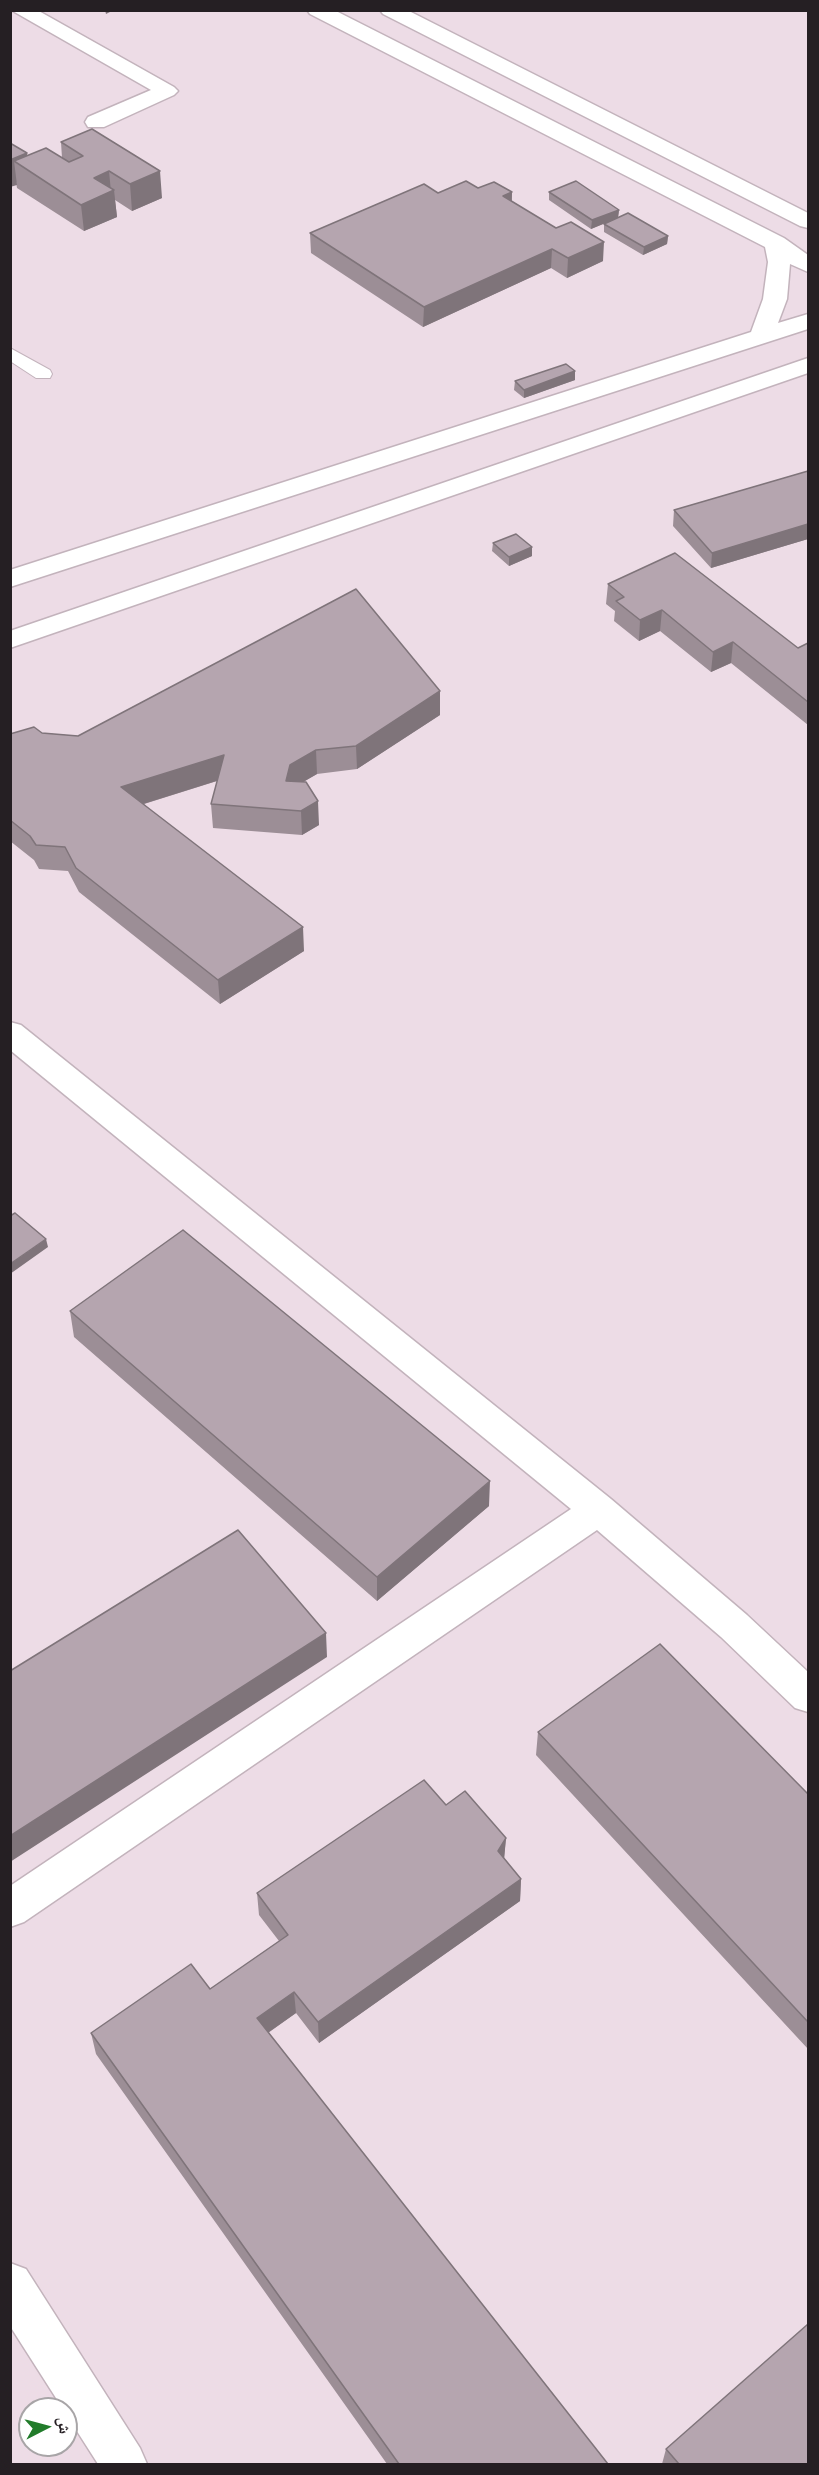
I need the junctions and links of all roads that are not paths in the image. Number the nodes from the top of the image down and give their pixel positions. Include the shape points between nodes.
1 (21, 10) edge
2 (317, 10) edge
3 (390, 10) edge
4 (96, 122) dead end
5 (808, 221) edge
6 (776, 243) junction
7 (808, 265) edge
8 (808, 321) edge
9 (761, 337) junction
10 (10, 353) edge
11 (808, 365) edge
12 (44, 374) dead end
13 (10, 579) edge
14 (10, 640) edge
15 (10, 1033) edge
16 (598, 1510) junction
17 (808, 1696) edge
18 (10, 1910) edge
19 (10, 2285) edge
20 (124, 2464) edge

1 - 4 main road via 167,91
2 - 6 main road
3 - 5 main road
6 - 7 main road
6 - 9 main road via 776,299
8 - 9 main road
9 - 13 main road
10 - 12 lane
11 - 14 main road
15 - 16 main road
16 - 17 main road via 734,1626
16 - 18 main road
19 - 20 main road

